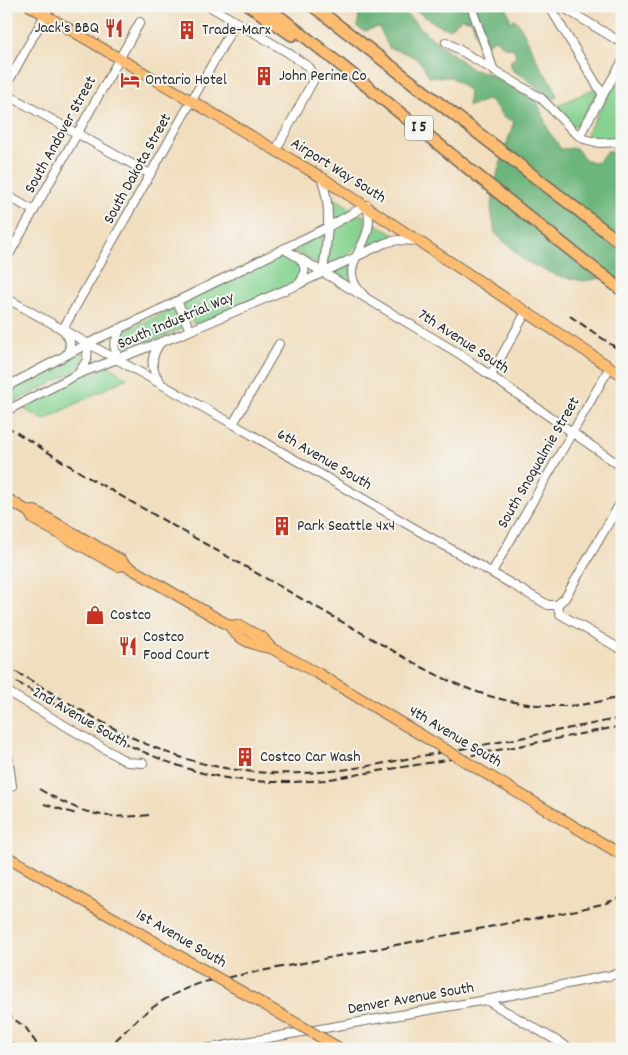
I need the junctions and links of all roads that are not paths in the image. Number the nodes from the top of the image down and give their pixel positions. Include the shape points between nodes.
1 (30, 6) edge
2 (209, 6) edge
3 (250, 6) edge
4 (266, 6) edge
5 (470, 6) edge
6 (549, 6) edge
7 (561, 6) edge
8 (315, 7) edge
9 (47, 10) edge
10 (140, 22) dead end
11 (236, 22) junction
12 (446, 42) dead end
13 (622, 43) edge
14 (120, 58) junction
15 (622, 62) edge
16 (348, 70) junction
17 (494, 71) junction
18 (6, 86) edge
19 (6, 94) edge
20 (603, 95) junction
21 (192, 101) junction
22 (78, 133) junction
23 (579, 136) junction
24 (622, 142) edge
25 (276, 150) junction
26 (150, 174) junction
27 (321, 176) junction
28 (6, 195) edge
29 (367, 205) junction
30 (34, 211) junction
31 (328, 227) junction
32 (420, 241) junction
33 (622, 244) edge
34 (284, 249) junction
35 (357, 257) junction
36 (300, 258) junction
37 (6, 260) edge
38 (323, 272) junction
39 (299, 284) junction
40 (622, 290) edge
41 (6, 298) edge
42 (366, 298) junction
43 (177, 301) junction
44 (526, 312) junction
45 (63, 329) junction
46 (120, 329) junction
47 (190, 330) junction
48 (161, 342) junction
49 (88, 343) junction
50 (279, 344) dead end
51 (66, 355) junction
52 (118, 360) junction
53 (610, 367) junction
54 (78, 374) junction
55 (491, 375) junction
56 (622, 375) edge
57 (6, 386) edge
58 (165, 386) junction
59 (6, 410) edge
60 (233, 424) junction
61 (573, 432) junction
62 (622, 467) edge
63 (6, 498) edge
64 (622, 500) edge
65 (29, 512) junction
66 (49, 527) junction
67 (81, 537) junction
68 (125, 565) junction
69 (492, 572) junction
70 (557, 605) junction
71 (622, 650) edge
72 (6, 691) edge
73 (6, 741) edge
74 (143, 763) dead end
75 (12, 786) dead end
76 (622, 855) edge
77 (6, 856) edge
78 (622, 973) edge
79 (486, 1000) junction
80 (6, 1045) edge
81 (13, 1049) edge
82 (205, 1049) edge
83 (341, 1049) edge
84 (571, 1049) edge

1 - 9 main road, Airport Way South
2 - 11 street
3 - 16 highway
4 - 16 highway, I 5
5 - 17 street
6 - 20 street
7 - 13 street
8 - 33 highway, I 5
9 - 14 main road, Airport Way South
9 - 18 street
10 - 14 street, South Andover Street
11 - 21 street, South Dakota Street
11 - 25 street via 287,52 310,68 313,74 314,79
12 - 17 street
14 - 21 main road, Airport Way South
14 - 22 street, South Andover Street
15 - 20 street
16 - 40 highway, I 5
17 - 23 street via 541,98
19 - 22 street
20 - 23 street
21 - 25 main road, Airport Way South
21 - 26 street, South Dakota Street
22 - 26 street
22 - 30 street, South Andover Street
23 - 24 street via 592,142
25 - 27 main road, Airport Way South
26 - 45 street, South Dakota Street
27 - 29 main road, Airport Way South
27 - 31 street via 328,202
28 - 30 street
29 - 31 street, South Industrial Way
29 - 32 main road, Airport Way South
29 - 35 street via 366,240
30 - 37 street, South Andover Street
31 - 34 street, South Industrial Way
31 - 38 street
32 - 35 street, South Industrial Way via 398,240
32 - 44 main road, Airport Way South
34 - 36 street, 7th Avenue South
34 - 43 street, South Industrial Way
35 - 38 street, South Industrial Way
35 - 42 street via 352,274
36 - 38 street, 7th Avenue South
36 - 39 street via 305,268
38 - 39 street, South Industrial Way
38 - 42 street, 7th Avenue South
39 - 47 street, South Industrial Way
41 - 45 street, 6th Avenue South
42 - 55 street, 7th Avenue South
43 - 46 street, South Industrial Way
43 - 47 street
44 - 53 main road, Airport Way South
44 - 55 street
45 - 49 street, 6th Avenue South
45 - 51 street via 70,340
46 - 49 street, South Industrial Way
46 - 52 street via 114,346
47 - 48 street, South Industrial Way
48 - 52 street, South Industrial Way
48 - 58 street via 154,352 152,365 158,380
49 - 51 street, South Industrial Way
49 - 52 street, 6th Avenue South
49 - 54 street via 88,360
50 - 60 street
51 - 57 street, South Industrial Way
52 - 54 street, South Industrial Way
52 - 58 street, 6th Avenue South
53 - 56 main road, Airport Way South
53 - 61 street, South Snoqualmie Street
54 - 59 street, South Industrial Way
55 - 61 street, 7th Avenue South
58 - 60 street, 6th Avenue South
60 - 69 street, 6th Avenue South
61 - 62 street, 7th Avenue South
61 - 69 street, South Snoqualmie Street
63 - 65 main road, 4th Avenue South
64 - 70 street via 565,598
65 - 66 main road, 4th Avenue South via 34,519
65 - 67 main road, 4th Avenue South via 35,511
66 - 67 main road
66 - 68 main road, 4th Avenue South via 118,566
67 - 68 main road, 4th Avenue South
68 - 76 main road, 4th Avenue South, bridge via 230,626 233,632 258,646 271,648 320,674
69 - 70 street, 6th Avenue South via 547,604
70 - 71 street, 6th Avenue South via 560,614
72 - 74 street, 2nd Avenue South via 127,762
73 - 75 street
77 - 83 main road, 1st Avenue South, bridge
78 - 79 street, Denver Avenue South
79 - 82 street, Denver Avenue South
79 - 84 street
80 - 81 street

